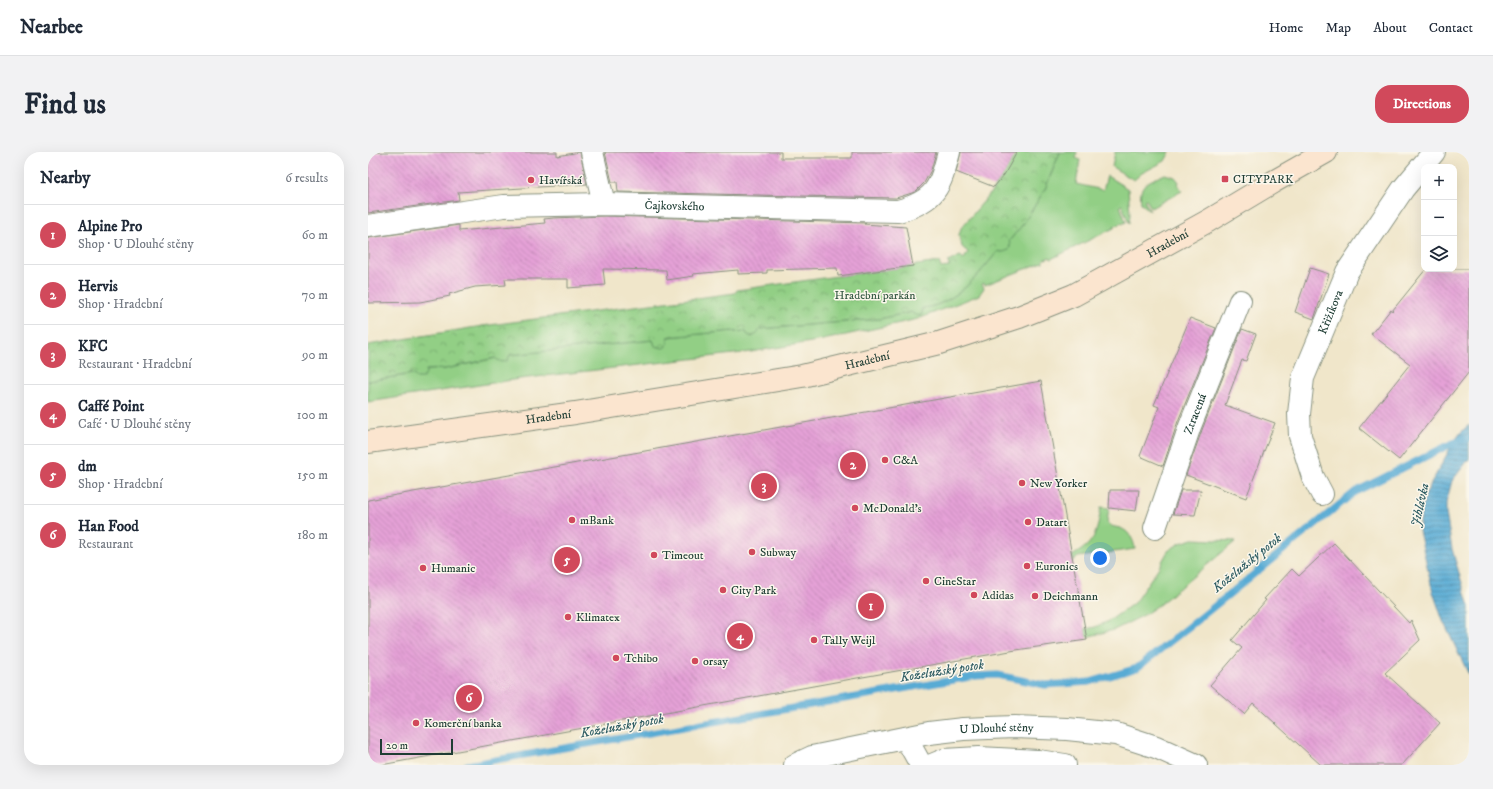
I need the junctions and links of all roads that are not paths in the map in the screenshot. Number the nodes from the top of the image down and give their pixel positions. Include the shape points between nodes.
1 (592, 152) edge
2 (949, 152) edge
3 (1326, 152) edge
4 (1434, 152) edge
5 (604, 204) junction
6 (368, 226) edge
7 (1240, 301) dead end
8 (368, 442) edge
9 (1322, 494) dead end
10 (1155, 528) dead end
11 (906, 738) junction
12 (795, 765) edge
13 (921, 765) edge
14 (932, 765) edge
15 (1066, 765) edge
16 (1196, 765) edge

1 - 5 street
2 - 5 street, Čajkovského via 942,178 928,198 914,207 898,211
3 - 8 main road, Hradební via 1208,222 1074,296 939,343 802,376 575,413
4 - 9 street, Křižíkova via 1403,189 1347,272 1303,378 1299,414 1300,436 1313,477
5 - 6 street, Čajkovského via 504,206
7 - 10 street, Ztracená via 1190,426
11 - 12 street, U Dlouhé stěny via 812,757
11 - 13 street
11 - 16 street, U Dlouhé stěny via 963,729 1067,729 1116,734 1156,747
14 - 15 street via 944,760 979,758

